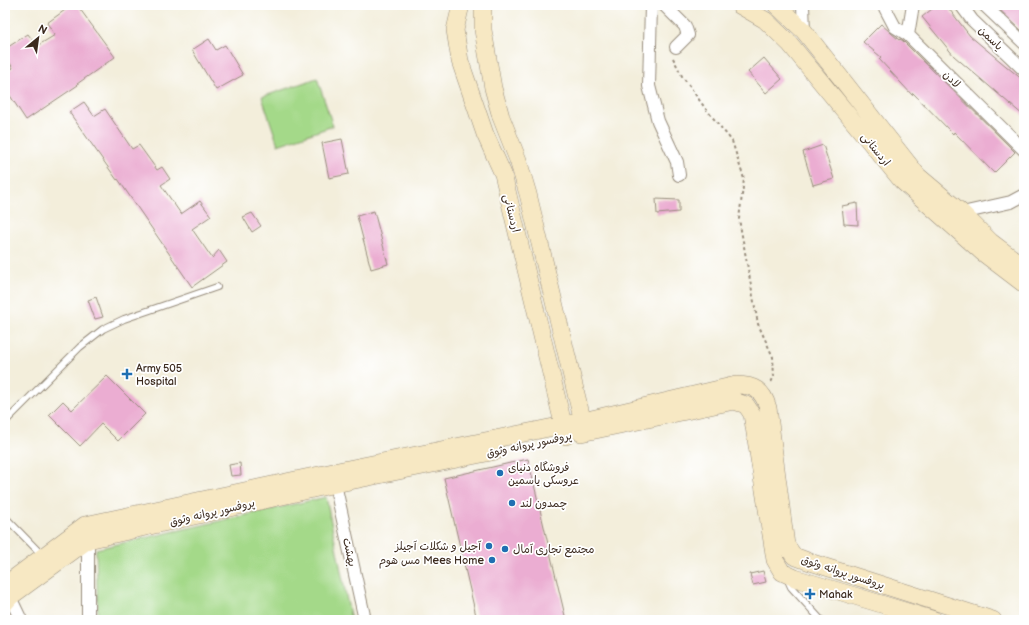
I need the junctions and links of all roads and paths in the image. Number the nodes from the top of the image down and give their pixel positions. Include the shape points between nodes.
1 (461, 5) edge
2 (465, 5) edge
3 (483, 5) edge
4 (651, 5) edge
5 (664, 5) edge
6 (739, 5) edge
7 (776, 5) edge
8 (802, 5) edge
9 (886, 5) edge
10 (913, 5) edge
11 (961, 5) edge
12 (984, 5) edge
13 (482, 30) junction
14 (804, 31) junction
15 (908, 34) junction
16 (1024, 43) edge
17 (676, 47) joint
18 (460, 62) junction
19 (1024, 70) edge
20 (1024, 150) edge
21 (679, 175) dead end
22 (1024, 195) edge
23 (962, 213) junction
24 (943, 218) junction
25 (1024, 267) edge
26 (1024, 284) edge
27 (217, 287) dead end
28 (762, 395) junction
29 (5, 422) edge
30 (584, 426) junction
31 (565, 430) junction
32 (334, 478) junction
33 (5, 516) edge
34 (90, 529) junction
35 (794, 556) junction
36 (47, 562) junction
37 (783, 573) junction
38 (6, 594) edge
39 (21, 620) edge
40 (88, 620) edge
41 (365, 620) edge
42 (821, 620) edge
43 (934, 620) edge
44 (993, 620) edge

1 - 18 main road, اردستانی via 456,30
2 - 13 main road via 471,20
3 - 13 main road, اردستانی
4 - 21 street via 649,86 658,121 677,162
5 - 17 street via 685,26 688,34
6 - 24 main road, اردستانی via 765,20 790,44 902,181
7 - 14 main road, اردستانی
8 - 14 street
9 - 15 street, لادن via 885,8 895,26
10 - 15 street
11 - 19 street, یاسمن via 972,20
12 - 16 street
13 - 18 main road via 464,37 460,45
13 - 30 main road, اردستانی via 493,88 528,194
14 - 23 main road, اردستانی via 918,176
15 - 20 street, لادن
17 - 28 path via 671,53 679,70 732,142 744,179 739,219 758,324 773,357 774,378
18 - 31 main road, اردستانی via 485,134 503,174
22 - 23 street via 1011,202
23 - 24 main road
23 - 25 main road, اردستانی via 990,242
24 - 26 main road, اردستانی
27 - 29 lane via 124,318 103,330 80,347
28 - 30 main road, پروفسور پروانه وثوق via 748,385 736,385
28 - 35 main road, پروفسور پروانه وثوق via 768,408 786,545
30 - 31 main road, پروفسور پروانه وثوق
30 - 37 main road, پروفسور پروانه وثوق via 734,401 746,405 752,414 775,560
31 - 32 main road, پروفسور پروانه وثوق
32 - 34 main road, پروفسور پروانه وثوق
32 - 41 street, بهشت
33 - 36 lane
34 - 36 main road, پروفسور پروانه وثوق
34 - 40 street
35 - 37 main road
35 - 44 main road, پروفسور پروانه وثوق
36 - 38 main road, پروفسور پروانه وثوق
37 - 42 lane via 791,587
37 - 43 main road, پروفسور پروانه وثوق
38 - 39 street

